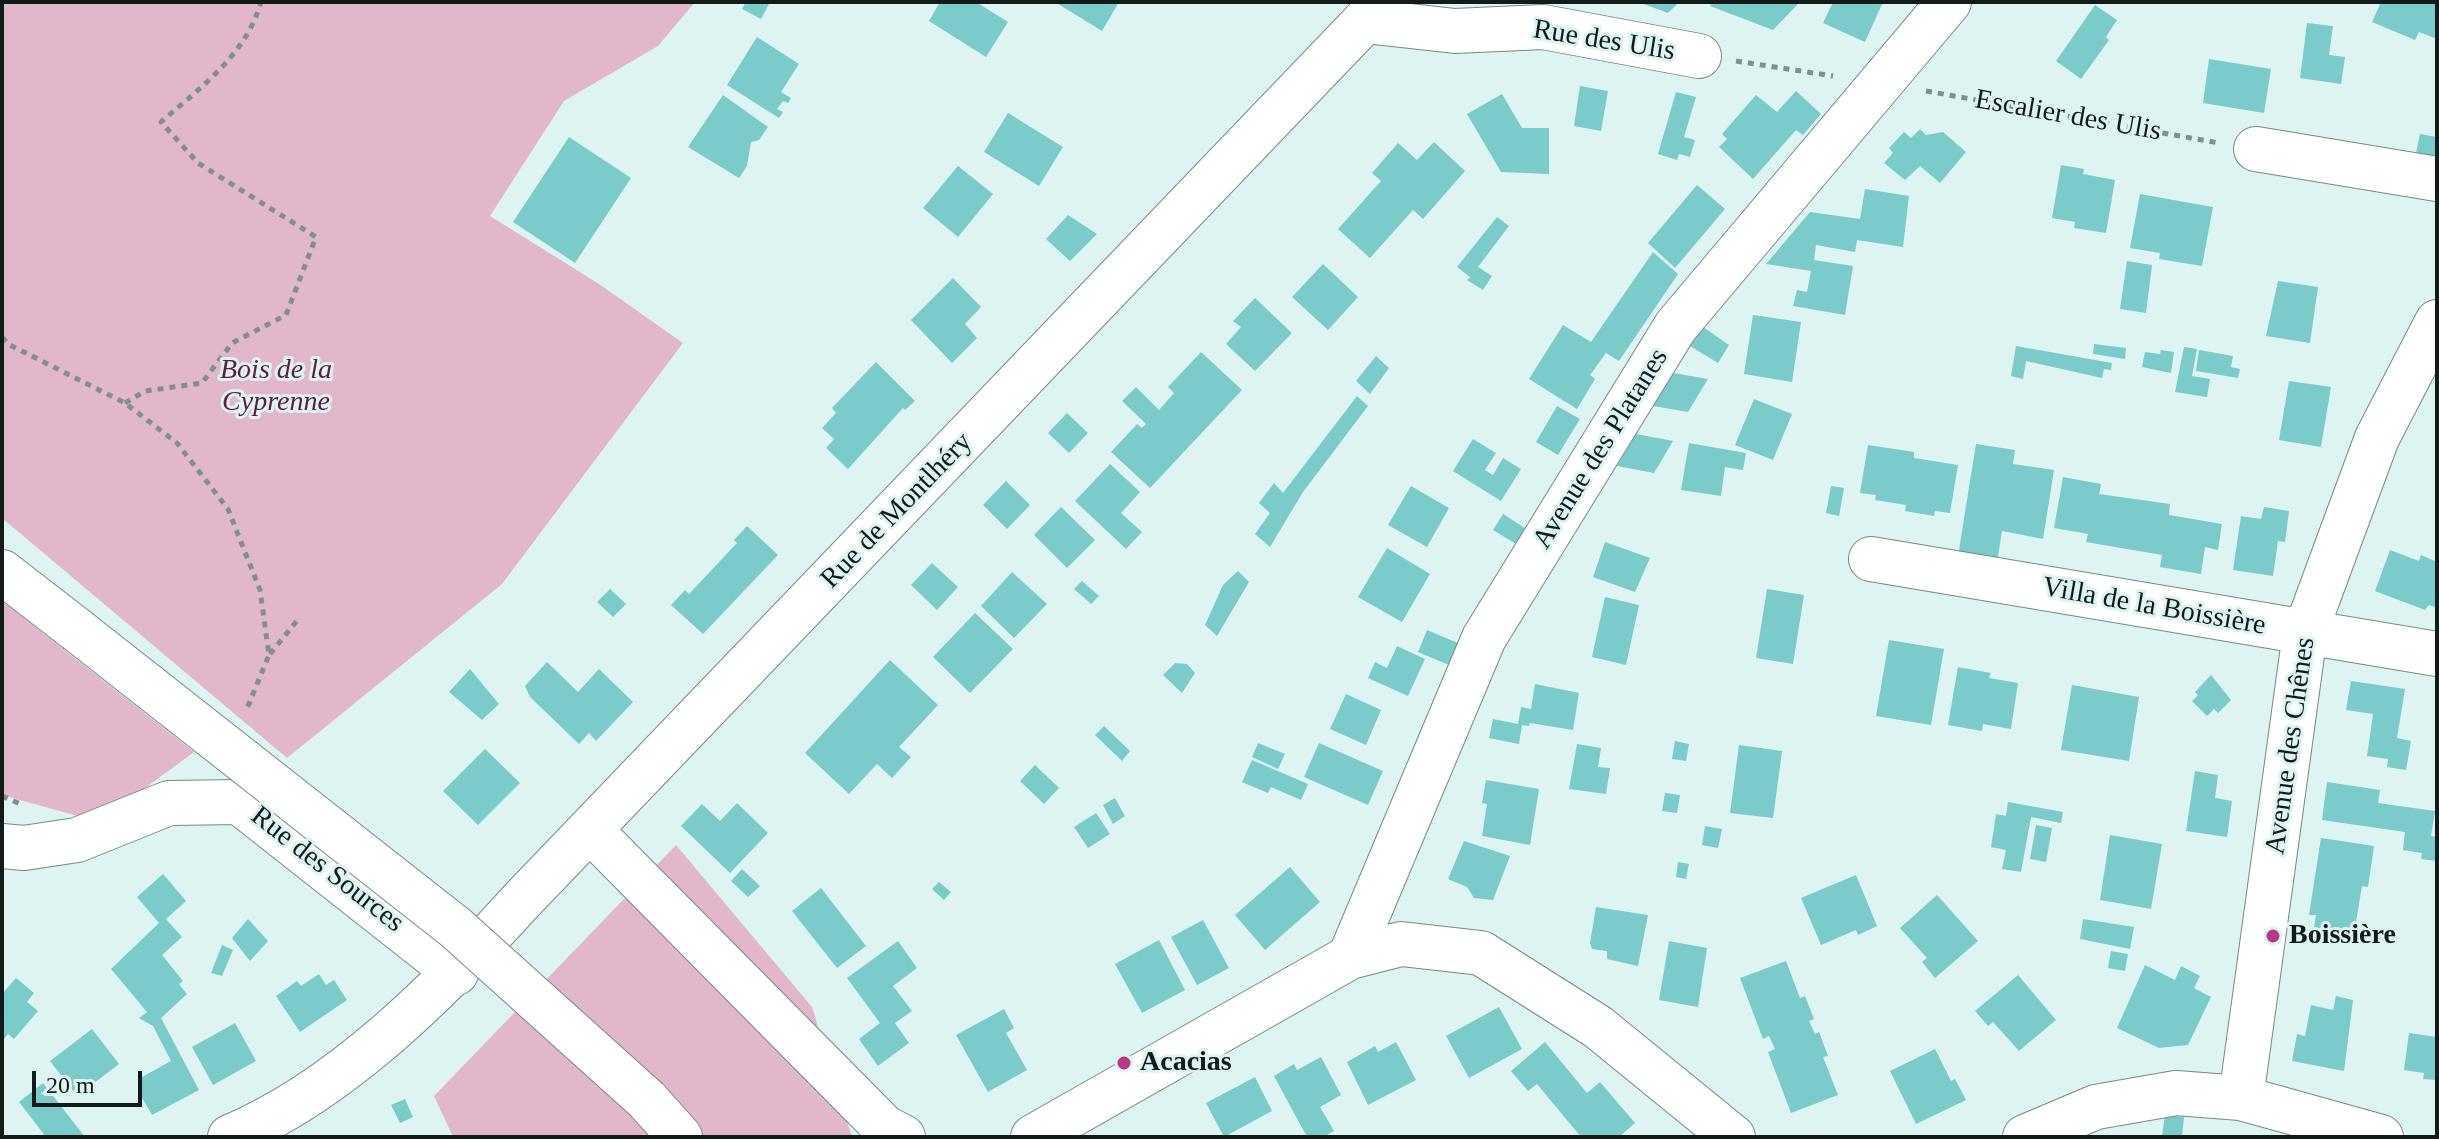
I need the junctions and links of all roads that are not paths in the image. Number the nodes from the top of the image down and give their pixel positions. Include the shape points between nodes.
1 (1949, 2) edge
2 (1374, 12) edge
3 (1699, 56) road end
4 (2256, 149) road end
5 (2437, 179) edge
6 (2437, 322) edge
7 (1871, 559) dead end
8 (2, 572) edge
9 (2305, 633) junction
10 (2437, 654) edge
11 (591, 831) junction
12 (2, 846) edge
13 (1350, 957) junction
14 (456, 973) junction
15 (2241, 1098) junction
16 (237, 1136) edge
17 (680, 1137) edge
18 (903, 1137) edge
19 (1033, 1137) edge
20 (1733, 1137) edge
21 (2025, 1137) edge
22 (2381, 1137) edge

1 - 13 street, Avenue des Platanes via 1676,326 1484,638
2 - 3 street, Rue des Ulis via 1455,31 1543,27
2 - 11 street, Rue de Montlhéry
4 - 5 street
6 - 9 street, Avenue des Chênes via 2377,438
7 - 9 street, Villa de la Boissière
8 - 17 street, bridge via 456,928 647,1100
9 - 10 street, Villa de la Boissière
9 - 15 street, Avenue des Chênes
11 - 14 street, Rue de Montlhéry
11 - 18 street via 884,1127
12 - 14 street, Rue des Sources via 77,840 169,803 239,802
13 - 19 street
13 - 20 street via 1401,944 1481,953 1598,1027
14 - 16 street, Rue de Montlhéry via 372,1047
15 - 21 street via 2176,1093 2096,1107
15 - 22 street

